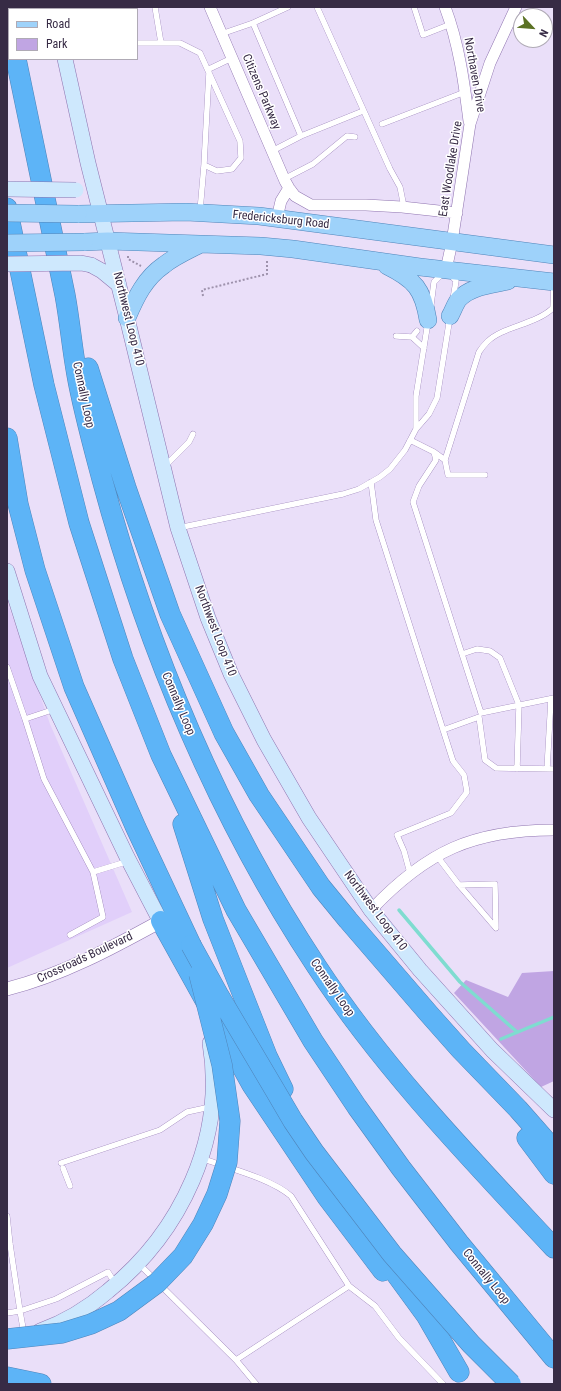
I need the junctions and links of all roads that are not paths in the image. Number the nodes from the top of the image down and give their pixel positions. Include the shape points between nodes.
1 (155, 7) edge
2 (210, 7) edge
3 (288, 7) edge
4 (318, 7) edge
5 (414, 7) edge
6 (445, 7) edge
7 (516, 7) edge
8 (253, 22) junction
9 (451, 24) junction
10 (221, 34) junction
11 (138, 43) edge
12 (161, 43) junction
13 (232, 58) junction
14 (16, 60) edge
15 (65, 60) edge
16 (209, 69) junction
17 (465, 92) junction
18 (363, 110) junction
19 (382, 124) dead end
20 (470, 124) junction
21 (302, 136) junction
22 (355, 137) dead end
23 (272, 151) junction
24 (88, 163) junction
25 (204, 165) junction
26 (286, 184) junction
27 (7, 189) edge
28 (404, 207) junction
29 (7, 208) edge
30 (7, 213) edge
31 (200, 213) junction
32 (457, 213) junction
33 (102, 214) junction
34 (277, 218) junction
35 (108, 241) junction
36 (452, 242) junction
37 (7, 243) edge
38 (201, 244) junction
39 (554, 255) edge
40 (374, 260) junction
41 (7, 264) edge
42 (446, 270) junction
43 (522, 278) junction
44 (554, 282) edge
45 (119, 285) junction
46 (65, 298) junction
47 (450, 316) junction
48 (128, 318) junction
49 (423, 326) junction
50 (396, 336) dead end
51 (412, 337) junction
52 (424, 348) junction
53 (416, 430) junction
54 (193, 434) dead end
55 (7, 438) edge
56 (410, 440) junction
57 (434, 452) junction
58 (445, 460) junction
59 (163, 467) junction
60 (485, 475) dead end
61 (371, 482) junction
62 (178, 528) junction
63 (7, 571) edge
64 (462, 654) junction
65 (7, 667) edge
66 (553, 699) edge
67 (519, 705) junction
68 (56, 709) junction
69 (480, 715) junction
70 (25, 719) junction
71 (443, 730) junction
72 (161, 755) junction
73 (517, 769) junction
74 (547, 769) junction
75 (554, 769) edge
76 (554, 830) edge
77 (437, 855) junction
78 (129, 861) junction
79 (93, 872) junction
80 (410, 873) junction
81 (459, 885) junction
82 (371, 910) junction
83 (161, 921) junction
84 (70, 935) dead end
85 (191, 945) junction
86 (7, 989) edge
87 (461, 1050) junction
88 (211, 1107) junction
89 (554, 1110) edge
90 (554, 1150) edge
91 (201, 1158) junction
92 (554, 1174) edge
93 (70, 1186) dead end
94 (505, 1195) junction
95 (7, 1216) edge
96 (554, 1238) edge
97 (554, 1248) edge
98 (139, 1263) junction
99 (116, 1285) junction
100 (349, 1286) junction
101 (20, 1311) junction
102 (7, 1313) edge
103 (13, 1339) edge
104 (554, 1358) edge
105 (236, 1360) junction
106 (7, 1377) edge
107 (464, 1378) edge
108 (41, 1384) edge
109 (256, 1384) edge
110 (443, 1384) edge
111 (511, 1384) edge

1 - 12 lane
2 - 10 street, Citizens Parkway
3 - 8 lane
4 - 18 lane
5 - 9 lane via 423,35
6 - 9 street, Northaven Drive
7 - 20 street, East Woodlake Drive via 490,63
8 - 10 lane
8 - 21 lane
9 - 17 street, Northaven Drive
10 - 13 street, Citizens Parkway
11 - 12 lane
12 - 16 lane via 180,42 200,53
13 - 16 lane
13 - 23 street, Citizens Parkway
14 - 46 highway, Connally Loop
15 - 24 main road, Northwest Loop 410
16 - 25 lane
16 - 25 lane via 240,141 241,158 232,169 217,171
17 - 19 lane
17 - 20 street, Northaven Drive
18 - 21 lane
18 - 28 lane via 400,188
20 - 32 street, East Woodlake Drive
21 - 23 lane
22 - 26 lane via 347,136
23 - 26 street, Citizens Parkway
24 - 27 main road, bridge via 86,179 76,190
24 - 33 main road, Northwest Loop 410
25 - 31 lane
26 - 28 street, Citizens Parkway via 301,200 311,205
26 - 34 street
28 - 32 street, Citizens Parkway
29 - 72 highway, Connally Loop via 44,385 79,523 123,659
30 - 33 main road, Fredericksburg Road, bridge
31 - 33 main road, Fredericksburg Road
31 - 34 main road, Fredericksburg Road
32 - 36 street, East Woodlake Drive
33 - 35 main road, Northwest Loop 410
34 - 36 main road, Fredericksburg Road
35 - 37 main road, bridge
35 - 38 main road
35 - 45 main road, Northwest Loop 410
36 - 39 main road, Fredericksburg Road
36 - 42 street, East Woodlake Drive
38 - 40 main road via 268,246
38 - 48 main road via 163,265 154,273 140,290
40 - 42 main road
40 - 49 main road via 402,274 415,284 425,303
41 - 45 main road, bridge via 81,263 102,271
42 - 43 main road
42 - 47 lane via 456,281
42 - 49 lane via 434,282
43 - 44 main road
43 - 47 main road via 473,290 460,299
44 - 58 lane via 553,308 545,315 487,341 479,352
45 - 48 main road, Northwest Loop 410
46 - 87 highway via 126,488 170,614 224,733 259,795 321,887
46 - 94 highway, Connally Loop via 77,377 122,548 167,678 207,772 281,910 318,969 392,1068
47 - 53 lane via 437,398 429,414
48 - 59 main road, Northwest Loop 410
49 - 51 lane
49 - 52 lane
50 - 51 lane
51 - 52 lane
52 - 53 lane via 416,396
53 - 56 lane
54 - 59 lane via 189,442
55 - 85 highway via 18,504 35,570 74,686
56 - 57 lane
56 - 61 lane via 390,469
57 - 58 lane
57 - 64 lane via 436,460 419,486 413,502
58 - 60 lane via 448,475
59 - 62 main road, Northwest Loop 410
61 - 62 lane via 360,490
61 - 71 lane via 376,520
62 - 82 main road, Northwest Loop 410 via 208,618 231,674 264,740 309,818
63 - 68 main road via 40,676
64 - 67 lane via 477,650 490,652 500,658
64 - 69 lane
65 - 70 lane
66 - 67 lane
66 - 74 lane
67 - 69 lane
67 - 73 lane
68 - 70 lane
68 - 78 main road
69 - 71 lane
69 - 73 lane via 485,760 496,768
70 - 79 lane via 44,779
71 - 80 lane via 453,761 464,775 467,792 451,813 397,835
72 - 104 highway, Connally Loop via 236,910 313,1041 401,1168
72 - 107 highway via 213,919 267,1056 293,1113 330,1178 426,1315
73 - 74 lane
74 - 75 lane
76 - 77 street via 493,834
77 - 80 street
77 - 81 lane
78 - 79 lane
78 - 83 main road
79 - 84 lane via 103,917
80 - 82 street
81 - 81 lane via 487,917 496,928 495,884
82 - 89 main road, Northwest Loop 410 via 420,970 487,1044
83 - 86 street, Crossroads Boulevard via 97,956 27,984
83 - 88 main road via 198,999 210,1045 213,1087
83 - 107 highway via 252,1085 327,1197
85 - 103 highway, bridge via 222,1065 230,1121 227,1162 217,1194 203,1224 183,1256 157,1282 119,1311 91,1324 62,1333
85 - 111 highway, bridge via 293,1121 314,1152 392,1254 471,1344
87 - 90 highway
87 - 92 highway
88 - 91 main road via 209,1128
88 - 93 lane via 187,1112 160,1130 62,1166
91 - 98 main road via 176,1215
91 - 100 lane via 282,1188 291,1196
94 - 96 highway
94 - 97 highway, Connally Loop
95 - 101 lane
98 - 99 main road
98 - 105 lane
99 - 101 lane via 108,1272 56,1299
99 - 103 main road via 96,1302 69,1318 42,1331
100 - 105 lane
100 - 110 lane via 375,1306 399,1338
101 - 102 lane
101 - 103 lane
105 - 109 lane
106 - 108 highway

